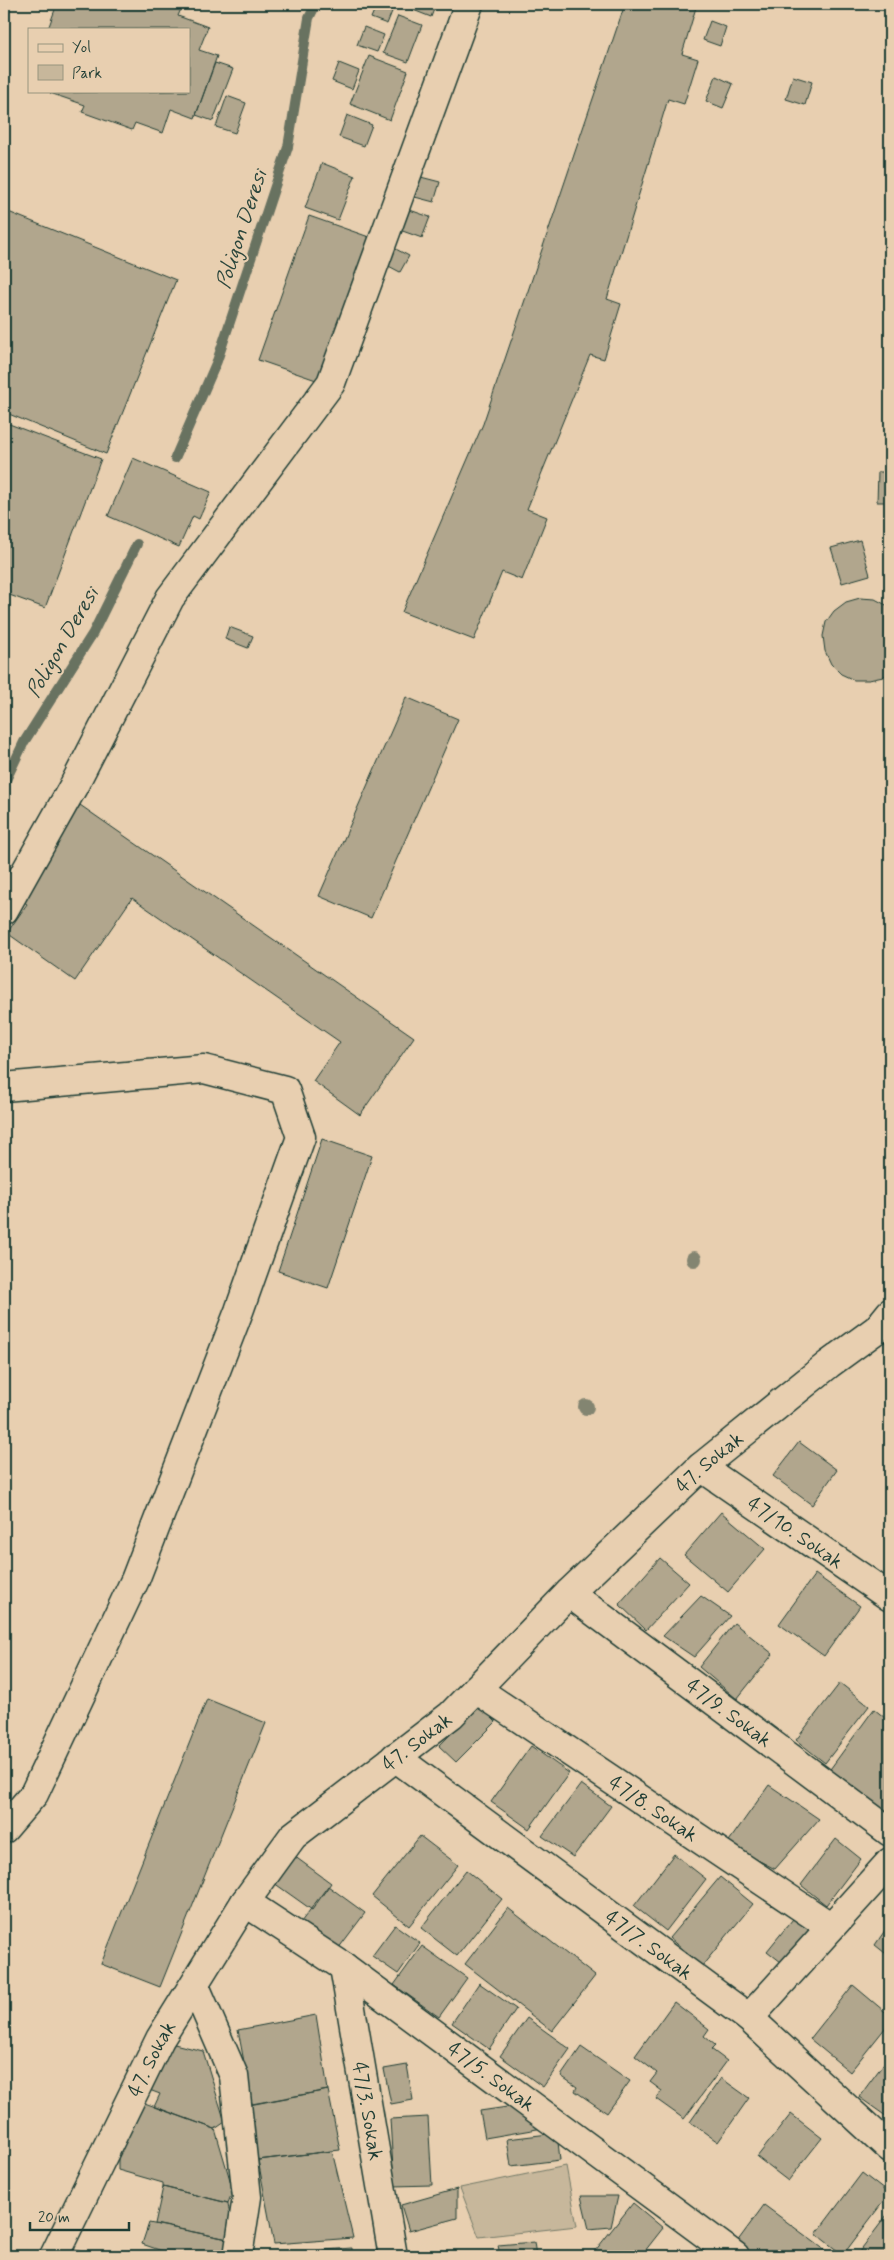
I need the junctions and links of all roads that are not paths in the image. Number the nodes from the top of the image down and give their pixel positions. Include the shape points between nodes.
1 (469, 4) edge
2 (4, 910) edge
3 (4, 1087) edge
4 (886, 1328) edge
5 (701, 1467) junction
6 (569, 1593) junction
7 (890, 1597) edge
8 (476, 1689) junction
9 (395, 1757) junction
10 (4, 1830) edge
11 (890, 1832) edge
12 (890, 1862) edge
13 (245, 1902) junction
14 (831, 1927) junction
15 (344, 1967) junction
16 (195, 1986) junction
17 (749, 2018) junction
18 (890, 2148) edge
19 (54, 2256) edge
20 (238, 2256) edge
21 (392, 2256) edge
22 (735, 2256) edge

1 - 2 street via 331,383 170,598 73,787
3 - 10 street via 204,1069 285,1090 301,1137 239,1311 136,1580 34,1794
4 - 5 street, 47. Sokak via 829,1364
5 - 6 street, 47. Sokak
5 - 7 street, 47/10. Sokak
6 - 8 street, 47. Sokak
6 - 11 street, 47/9. Sokak
8 - 9 street, 47. Sokak via 451,1715
8 - 14 street, 47/8. Sokak
9 - 13 street, 47. Sokak via 293,1836
9 - 17 street, 47/7. Sokak
12 - 14 street
13 - 15 street, 47/5. Sokak
13 - 16 street, 47. Sokak
14 - 17 street
15 - 21 street, 47/3. Sokak
15 - 22 street, 47/5. Sokak
16 - 19 street, 47. Sokak via 160,2039
16 - 20 street via 234,2076 247,2197
17 - 18 street, 47/7. Sokak

